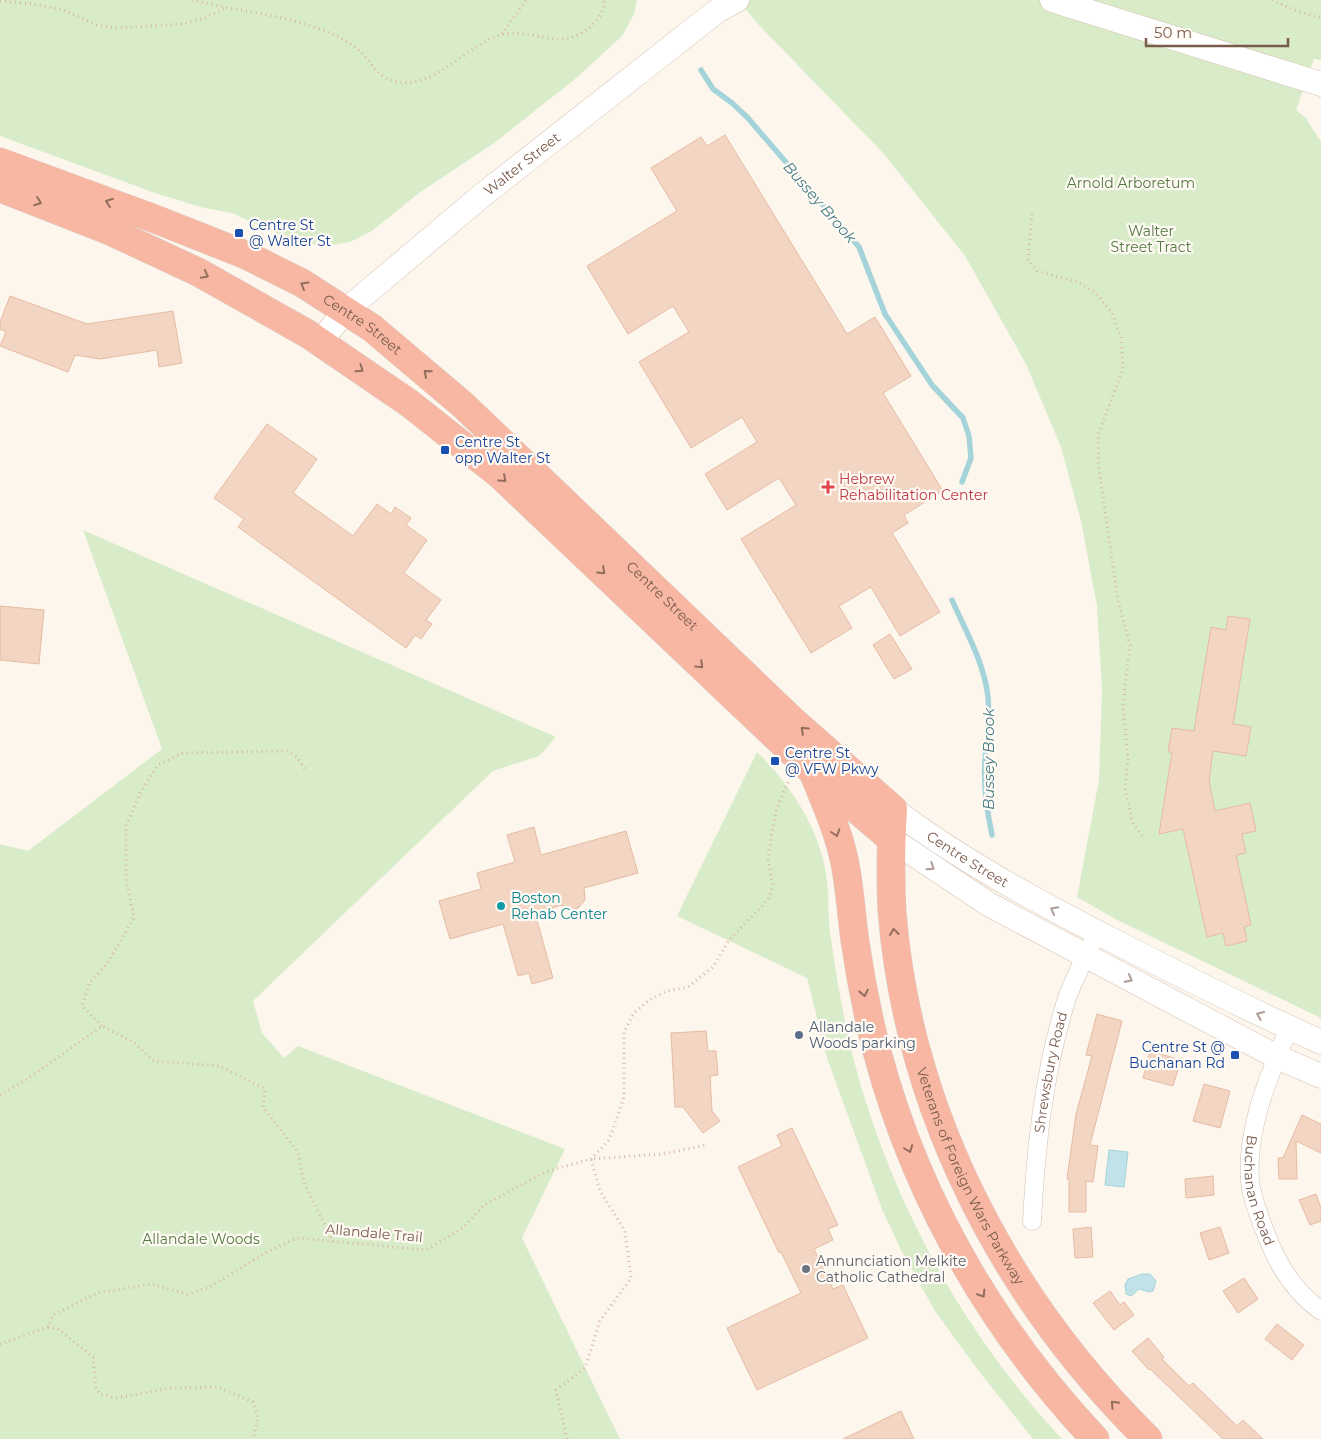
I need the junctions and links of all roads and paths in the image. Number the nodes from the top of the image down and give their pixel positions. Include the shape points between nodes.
1 (192, 0) edge
2 (526, 0) edge
3 (604, 0) edge
4 (737, 0) edge
5 (1052, 0) edge
6 (1272, 0) edge
7 (0, 1) edge
8 (226, 8) junction
9 (1321, 18) edge
10 (502, 35) junction
11 (1321, 84) edge
12 (0, 162) edge
13 (0, 188) edge
14 (1032, 214) dead end
15 (346, 310) junction
16 (320, 342) junction
17 (307, 772) dead end
18 (800, 777) junction
19 (892, 809) junction
20 (1143, 837) dead end
21 (891, 839) junction
22 (1097, 932) junction
23 (1086, 956) junction
24 (102, 1026) junction
25 (1289, 1028) junction
26 (1321, 1042) edge
27 (1277, 1057) junction
28 (1321, 1076) edge
29 (0, 1095) edge
30 (707, 1145) dead end
31 (592, 1159) junction
32 (1032, 1221) dead end
33 (333, 1242) junction
34 (1321, 1311) edge
35 (48, 1326) junction
36 (0, 1344) edge
37 (253, 1439) edge
38 (567, 1439) edge
39 (1095, 1439) edge
40 (1148, 1439) edge

1 - 8 path
2 - 10 path
3 - 10 path via 598,18 578,35 551,40
4 - 15 main road, Walter Street via 713,14 485,193
5 - 11 main road
6 - 9 path
7 - 8 path via 64,10 98,25 115,28 183,24
8 - 10 path via 274,14 333,34 352,45 381,76 401,83 437,72
15 -> 12 highway, Centre Street via 285,274 246,256 155,218
13 -> 16 highway, Centre Street via 174,259
14 - 20 path via 1028,259 1037,271 1076,282 1095,292 1112,313 1121,337 1123,369 1098,435 1099,469 1118,601 1130,645 1123,704 1128,759 1125,788 1133,823
15 - 16 main road, Walter Street
19 -> 15 highway, Centre Street via 785,713 463,405 403,352
16 -> 18 highway, Centre Street via 408,403 488,465
17 - 24 path via 297,757 287,751 183,753 158,765 140,792 126,826 126,878 134,918 107,964 90,982 82,1006
18 - 21 highway, Centre Street
18 - 31 path via 777,808 768,859 773,885 768,900 729,940 713,967 688,987 667,991 634,1013 624,1032 624,1097 609,1140
18 -> 39 highway via 833,823 844,859 860,971 878,1056 923,1184 955,1248 992,1310 1055,1395
19 - 21 highway, Veterans of Foreign Wars Parkway
22 -> 19 main road, Centre Street via 974,864
21 -> 23 main road, Centre Street via 990,905
40 -> 21 highway, Veterans of Foreign Wars Parkway via 1083,1370 1024,1290 974,1201 946,1140 924,1077 902,985 892,910
22 - 23 street, Shrewsbury Road
25 -> 22 main road, Centre Street
23 -> 27 main road, Centre Street
23 - 32 street, Shrewsbury Road via 1067,998 1051,1062 1039,1128
24 - 29 path
24 - 33 path via 133,1042 154,1061 220,1066 265,1089 263,1107 298,1152 304,1183
25 - 26 main road, Centre Street
25 - 27 street, Buchanan Road
27 - 28 main road, Centre Street
27 - 34 street, Buchanan Road via 1255,1123 1250,1182 1273,1251 1290,1280
30 - 31 path, Allandale Trail via 662,1154
31 - 33 path, Allandale Trail via 545,1172 484,1205 464,1228 426,1250
31 - 38 path via 600,1192 626,1232 631,1278 600,1321 585,1368 556,1390
33 - 35 path, Allandale Trail via 297,1238 210,1288 187,1294 151,1284 97,1293 54,1315
35 - 36 path, Allandale Trail
35 - 37 path via 78,1343 92,1358 96,1388 100,1394 116,1398 171,1388 218,1387 253,1402 258,1419

